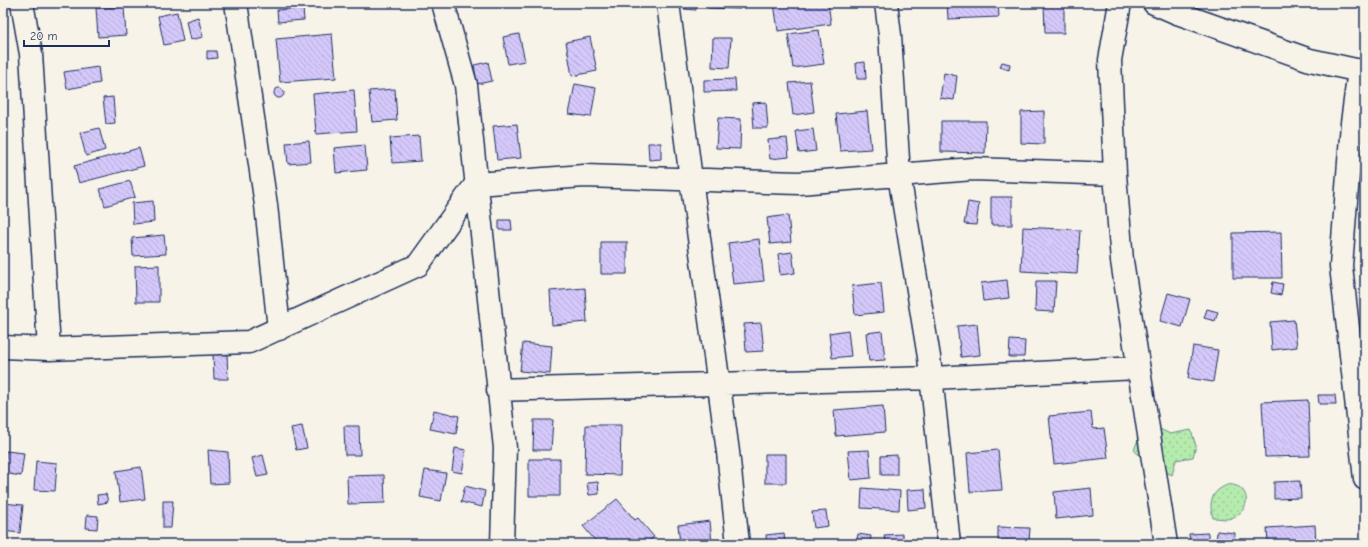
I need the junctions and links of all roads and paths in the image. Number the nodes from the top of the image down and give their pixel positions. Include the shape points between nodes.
1 (22, 3) edge
2 (236, 3) edge
3 (443, 3) edge
4 (668, 3) edge
5 (886, 3) edge
6 (1120, 3) edge
7 (1154, 3) edge
8 (1362, 71) edge
9 (1115, 174) junction
10 (899, 175) junction
11 (691, 179) junction
12 (476, 184) junction
13 (279, 328) junction
14 (3, 347) edge
15 (49, 349) junction
16 (1138, 368) junction
17 (932, 378) junction
18 (719, 383) junction
19 (498, 390) junction
20 (1365, 479) edge
21 (502, 544) edge
22 (738, 544) edge
23 (949, 544) edge
24 (1166, 544) edge

1 - 15 street via 30,54
2 - 13 street via 266,205
3 - 12 street via 466,85
4 - 11 street
5 - 10 street
6 - 9 street via 1110,60
7 - 8 street via 1310,60
8 - 20 street via 1352,123 1341,266
9 - 10 street via 973,169
9 - 16 street via 1122,261
10 - 11 street via 798,183
10 - 17 street
11 - 12 street via 584,176
11 - 18 street
12 - 13 street via 418,265
12 - 19 street
13 - 15 street via 249,342
14 - 15 street
16 - 17 street
16 - 24 street
17 - 18 street
17 - 23 street
18 - 19 street
18 - 22 street
19 - 21 street via 504,448

